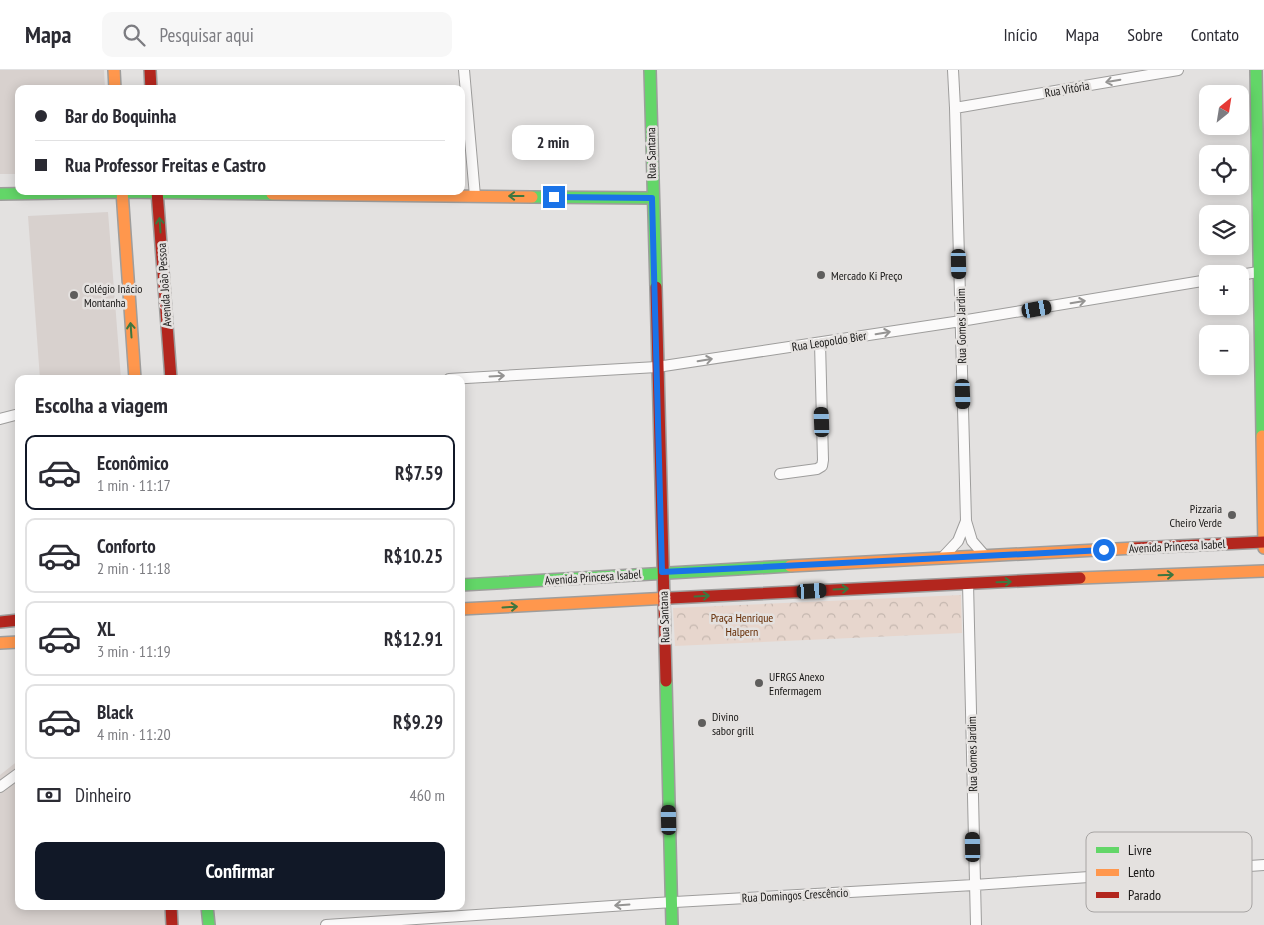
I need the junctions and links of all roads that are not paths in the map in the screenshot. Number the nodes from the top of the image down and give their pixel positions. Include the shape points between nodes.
1 (114, 70) edge
2 (150, 70) edge
3 (464, 70) edge
4 (650, 70) edge
5 (953, 70) edge
6 (1178, 70) edge
7 (1256, 70) edge
8 (115, 85) edge
9 (151, 85) edge
10 (956, 108) junction
11 (0, 194) edge
12 (15, 194) edge
13 (122, 195) edge
14 (157, 195) edge
15 (396, 195) edge
16 (475, 196) junction
17 (652, 198) junction
18 (1262, 271) edge
19 (1249, 273) edge
20 (1199, 281) edge
21 (961, 321) junction
22 (820, 342) junction
23 (657, 367) junction
24 (134, 375) edge
25 (171, 375) edge
26 (465, 378) edge
27 (15, 415) edge
28 (0, 419) edge
29 (780, 474) dead end
30 (966, 521) junction
31 (1264, 542) edge
32 (1264, 548) edge
33 (985, 556) junction
34 (943, 557) junction
35 (1264, 571) edge
36 (662, 572) junction
37 (968, 583) junction
38 (465, 585) edge
39 (663, 598) junction
40 (465, 609) edge
41 (15, 620) edge
42 (0, 622) edge
43 (15, 642) edge
44 (0, 643) edge
45 (15, 776) edge
46 (0, 787) edge
47 (1086, 877) edge
48 (974, 885) junction
49 (671, 902) junction
50 (171, 910) edge
51 (207, 910) edge
52 (420, 922) edge
53 (172, 925) edge
54 (209, 925) edge
55 (326, 925) edge
56 (672, 925) edge
57 (976, 925) edge

1 - 8 main road
2 - 9 main road
3 - 16 street
4 - 17 main road, Rua Santana
5 - 10 street, Rua Gomes Jardim
6 -> 10 street, Rua Vitória
7 - 18 main road
10 - 21 street, Rua Gomes Jardim
11 - 12 main road
24 -> 13 main road
25 -> 14 main road, Avenida João Pessoa
15 - 16 main road
17 -> 16 main road
17 - 23 main road, Rua Santana
18 - 19 street
18 - 31 main road
21 -> 20 street, Rua Leopoldo Bier
22 -> 21 street, Rua Leopoldo Bier
21 - 30 street, Rua Gomes Jardim
23 -> 22 street, Rua Leopoldo Bier
22 - 29 street via 824,460 817,469
26 -> 23 street, Rua Leopoldo Bier
23 - 36 main road, Rua Santana
27 - 28 street
30 - 33 street, Rua Gomes Jardim via 972,542
30 - 34 street, Rua Gomes Jardim via 958,541
31 - 32 main road
31 - 33 main road, Avenida Princesa Isabel
33 - 34 main road, Avenida Princesa Isabel
34 - 36 main road, Avenida Princesa Isabel
37 -> 35 main road, Avenida Princesa Isabel
36 - 38 main road, Avenida Princesa Isabel
36 - 39 main road, Rua Santana
39 -> 37 main road, Avenida Princesa Isabel
37 - 48 street, Rua Gomes Jardim
40 -> 39 main road, Avenida Princesa Isabel
39 - 49 main road, Rua Santana
41 - 42 main road
43 - 44 main road
45 - 46 street
47 - 48 street, Rua Domingos Crescêncio
48 - 49 street, Rua Domingos Crescêncio
48 - 57 street, Rua Gomes Jardim
49 -> 52 street, Rua Domingos Crescêncio
49 - 56 main road, Rua Santana
50 - 53 main road
51 - 54 main road
52 - 55 street, Rua Domingos Crescêncio

